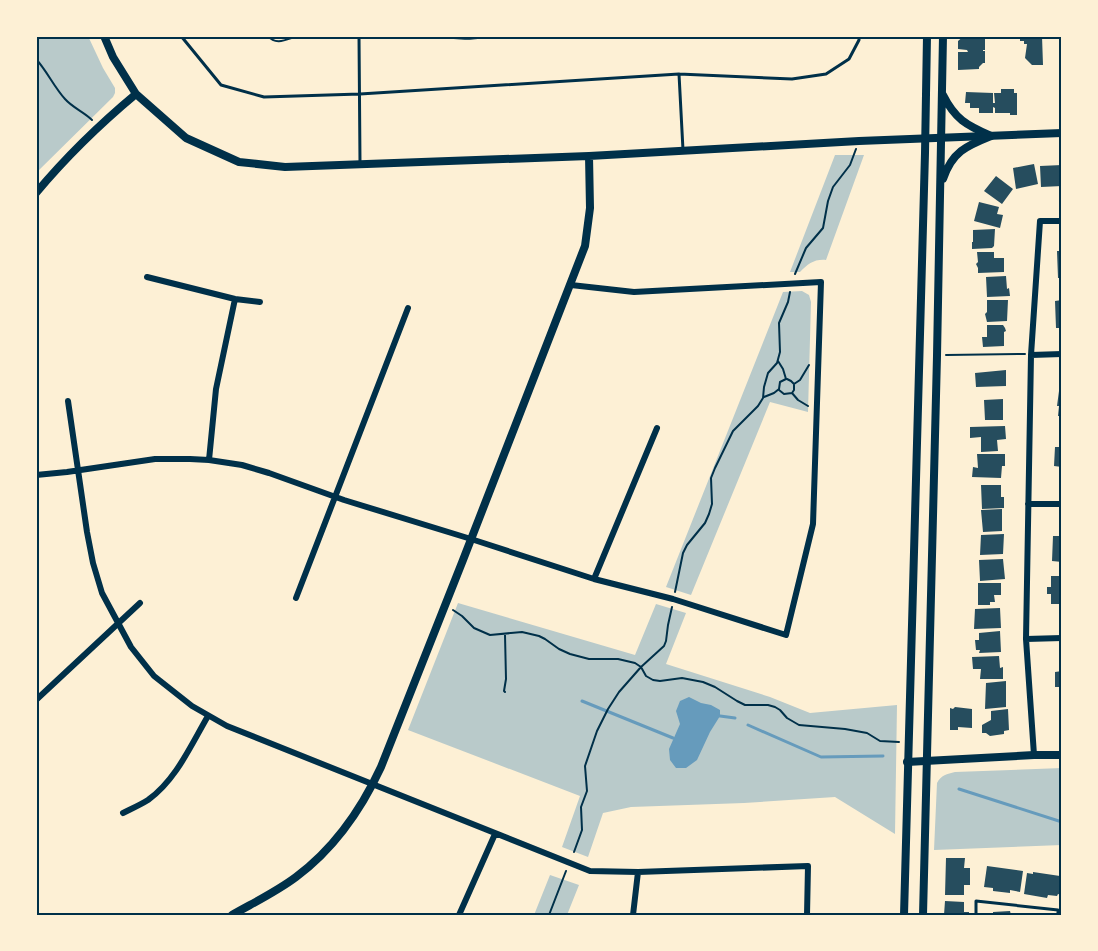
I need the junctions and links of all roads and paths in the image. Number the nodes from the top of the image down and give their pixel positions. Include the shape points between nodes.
1 (104, 36) edge
2 (181, 36) edge
3 (268, 36) edge
4 (298, 36) edge
5 (359, 36) edge
6 (444, 36) edge
7 (496, 36) edge
8 (859, 36) edge
9 (927, 36) edge
10 (943, 36) edge
11 (36, 59) edge
12 (679, 74) junction
13 (942, 93) junction
14 (136, 94) junction
15 (360, 94) junction
16 (99, 126) junction
17 (1062, 133) edge
18 (991, 135) junction
19 (941, 137) junction
20 (926, 138) junction
21 (859, 141) junction
22 (683, 151) junction
23 (589, 156) junction
24 (360, 164) junction
25 (940, 188) junction
26 (36, 194) edge
27 (1062, 221) edge
28 (795, 274) dead end
29 (147, 277) dead end
30 (571, 285) junction
31 (790, 289) dead end
32 (235, 298) junction
33 (260, 302) dead end
34 (408, 308) dead end
35 (1062, 354) edge
36 (1030, 355) junction
37 (937, 356) junction
38 (777, 361) junction
39 (811, 362) dead end
40 (786, 379) junction
41 (794, 384) junction
42 (779, 389) junction
43 (792, 393) junction
44 (763, 398) junction
45 (68, 401) dead end
46 (809, 407) dead end
47 (657, 428) dead end
48 (209, 460) junction
49 (79, 470) junction
50 (36, 475) edge
51 (334, 497) junction
52 (1028, 504) junction
53 (1062, 504) edge
54 (471, 539) junction
55 (594, 579) junction
56 (296, 598) dead end
57 (673, 599) junction
58 (140, 603) dead end
59 (444, 607) junction
60 (117, 623) junction
61 (505, 635) junction
62 (1062, 638) edge
63 (1026, 639) junction
64 (641, 667) junction
65 (505, 692) dead end
66 (36, 700) edge
67 (208, 716) junction
68 (908, 742) junction
69 (1034, 755) junction
70 (1062, 755) edge
71 (907, 762) junction
72 (926, 762) junction
73 (373, 784) junction
74 (123, 813) dead end
75 (495, 834) junction
76 (574, 852) dead end
77 (566, 871) dead end
78 (638, 872) junction
79 (232, 915) edge
80 (459, 915) edge
81 (549, 915) edge
82 (633, 915) edge
83 (807, 915) edge
84 (904, 915) edge
85 (922, 915) edge
86 (976, 915) edge
87 (1058, 915) edge

1 - 14 street via 112,57
2 - 15 lane via 221,85 264,97
3 - 4 path via 278,42
5 - 15 lane
6 - 7 path via 457,40
8 - 12 lane via 849,59 826,74 792,79
9 - 20 main road
10 - 13 main road
11 - 16 path via 64,98
12 - 15 lane
12 - 22 lane
13 - 18 main road via 969,127
13 - 19 main road
14 - 16 street
14 - 24 street via 186,138 239,162 285,167
15 - 24 lane
16 - 26 street
17 - 18 street
18 - 19 street
18 - 25 main road via 955,156
19 - 20 street
19 - 25 main road
20 - 21 street
20 - 68 main road
21 - 22 street
21 - 28 path via 850,165 833,187 823,228 806,248
22 - 23 street
23 - 24 street
23 - 30 street via 590,208 585,246
25 - 37 main road
27 - 36 street via 1040,221
29 - 32 street
30 - 54 street
30 - 57 street via 634,292 821,282 813,524 786,635
31 - 38 path via 779,323
32 - 33 street
32 - 48 street via 216,389
34 - 51 street
35 - 36 street
36 - 37 path
36 - 52 street
37 - 72 main road
38 - 40 path
38 - 44 path via 768,373
39 - 41 path
40 - 41 path
40 - 42 path via 780,382
41 - 43 path
42 - 43 path via 784,394
42 - 44 path
43 - 46 path
44 - 57 path via 733,431 715,468 710,514 683,553
45 - 49 street
47 - 55 street
48 - 49 street via 142,460
48 - 51 street via 258,469
49 - 50 street
49 - 60 street via 93,563
51 - 54 street
51 - 56 street
52 - 53 street
52 - 63 street
54 - 55 street
54 - 59 street
55 - 57 street
57 - 64 path via 664,646
58 - 60 street
59 - 61 path via 482,632
59 - 73 street
60 - 66 street
60 - 67 street via 154,676
61 - 64 path via 530,634 570,654 589,659 618,659
61 - 65 path
62 - 63 street
63 - 69 street
64 - 68 path via 653,680 690,679 715,687 745,705 775,707 799,725 867,733 880,741
64 - 76 path via 619,692 597,731 585,766 587,791 581,807 582,830
67 - 73 street
67 - 74 street via 165,785 150,799
68 - 71 main road
69 - 70 street
69 - 72 street
71 - 72 street
71 - 84 main road
72 - 85 main road
73 - 75 street
73 - 79 street via 350,824 316,860 297,877
75 - 78 street via 590,872
75 - 80 street
77 - 81 path
78 - 82 street
78 - 83 street via 808,866
86 - 87 lane via 976,901 1058,910

